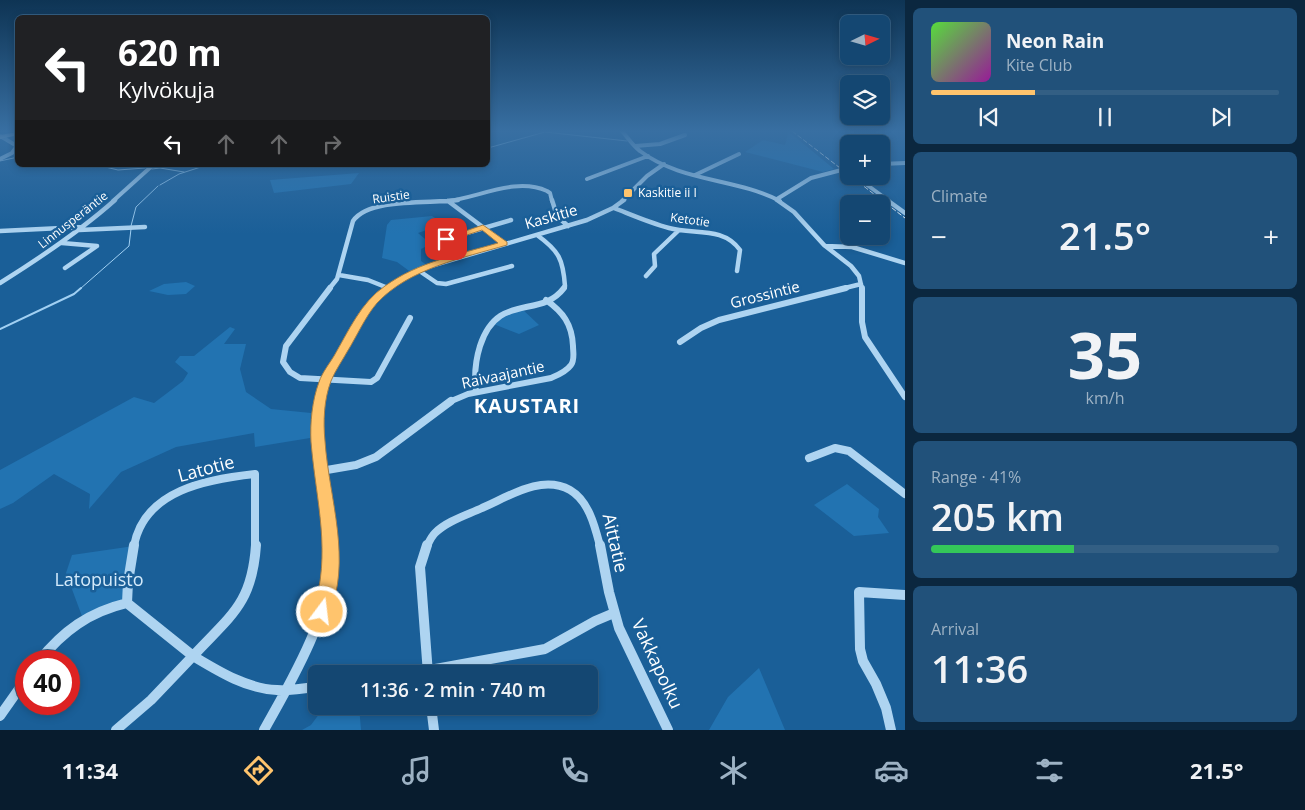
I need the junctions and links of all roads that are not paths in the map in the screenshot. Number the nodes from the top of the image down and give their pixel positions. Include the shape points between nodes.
1 (624, 165) edge
2 (662, 165) edge
3 (667, 165) edge
4 (716, 165) edge
5 (151, 167) edge
6 (840, 170) edge
7 (695, 175) junction
8 (587, 179) dead end
9 (867, 185) edge
10 (777, 199) junction
11 (448, 201) junction
12 (614, 208) junction
13 (905, 214) edge
14 (511, 220) dead end
15 (568, 226) junction
16 (145, 227) dead end
17 (483, 227) junction
18 (81, 229) junction
19 (0, 231) edge
20 (678, 231) junction
21 (537, 235) junction
22 (446, 239) dead end
23 (62, 242) junction
24 (504, 243) junction
25 (825, 246) junction
26 (905, 263) edge
27 (512, 266) dead end
28 (65, 268) dead end
29 (418, 270) junction
30 (737, 271) dead end
31 (339, 275) junction
32 (646, 276) dead end
33 (0, 283) edge
34 (861, 284) junction
35 (388, 288) junction
36 (546, 300) junction
37 (410, 318) dead end
38 (680, 342) dead end
39 (328, 381) junction
40 (476, 392) junction
41 (904, 393) edge
42 (809, 458) dead end
43 (321, 472) junction
44 (905, 494) edge
45 (905, 594) edge
46 (127, 603) junction
47 (614, 613) junction
48 (48, 650) edge
49 (194, 655) junction
50 (427, 665) edge
51 (464, 665) edge
52 (308, 688) edge
53 (285, 690) junction
54 (15, 695) edge
55 (432, 715) edge
56 (0, 716) edge
57 (116, 730) edge
58 (264, 730) edge
59 (434, 730) edge
60 (668, 730) edge
61 (891, 730) edge

1 - 8 street
2 - 12 street, Kaskitie via 647,175
3 - 7 street
4 - 7 street
5 - 18 street, Linnusperäntie
6 - 10 street via 812,178
7 - 10 street
9 - 13 street
10 - 25 street via 790,208
11 - 15 street, Ruistie via 512,187 536,187 551,195 557,216
11 - 17 street
11 - 31 street, Ruistie via 381,206 360,214 353,221
12 - 15 street, Kaskitie
12 - 20 street, Ketotie
14 - 17 street
15 - 21 street, Kaskitie
16 - 18 street
17 - 22 street
17 - 24 street
18 - 19 street
18 - 23 street, Linnusperäntie
20 - 30 street, Ketotie via 711,233 734,242 740,250
20 - 32 street via 654,254 655,266
21 - 24 street, Kaskitie
21 - 36 street via 558,251 564,279 563,290
23 - 28 street via 97,246
23 - 33 street, Linnusperäntie
24 - 29 street, Kaskitie
25 - 26 street via 852,247
25 - 34 street via 852,268
27 - 29 street via 446,284 437,283
29 - 35 street, Kaskitie
31 - 35 street via 368,280
31 - 39 street, Ruistie via 286,346 283,356 286,368 294,375
34 - 38 street, Grossintie via 719,320
34 - 41 street via 864,335
35 - 39 street, Kaskitie via 363,316
36 - 40 street via 504,313 492,322 474,363
36 - 40 street, Raivaajantie via 569,321 574,358 571,365 564,373 551,378
37 - 39 street via 374,381
39 - 43 street, Kaskitie via 319,401
40 - 43 street, Raivaajantie via 441,406 378,456 363,463
42 - 44 street via 835,448 849,451
43 - 53 street, Kaskitie via 331,549 327,594 315,629
45 - 61 street via 859,592 860,650 886,708
46 - 48 street via 103,610 71,626
46 - 49 street
46 - 49 street, Latotie via 137,532 155,507 172,495 212,480 255,474 254,568 250,586 238,607
47 - 50 street, Aittatie via 595,525 586,504 569,489 558,486 524,488 435,533 422,555 420,567
47 - 51 street via 595,620 545,649
47 - 60 street, Vakkapolku
49 - 53 street via 234,679 268,690
49 - 57 street via 148,703
52 - 53 street
53 - 58 street, Kaskitie
54 - 56 street
55 - 59 street

